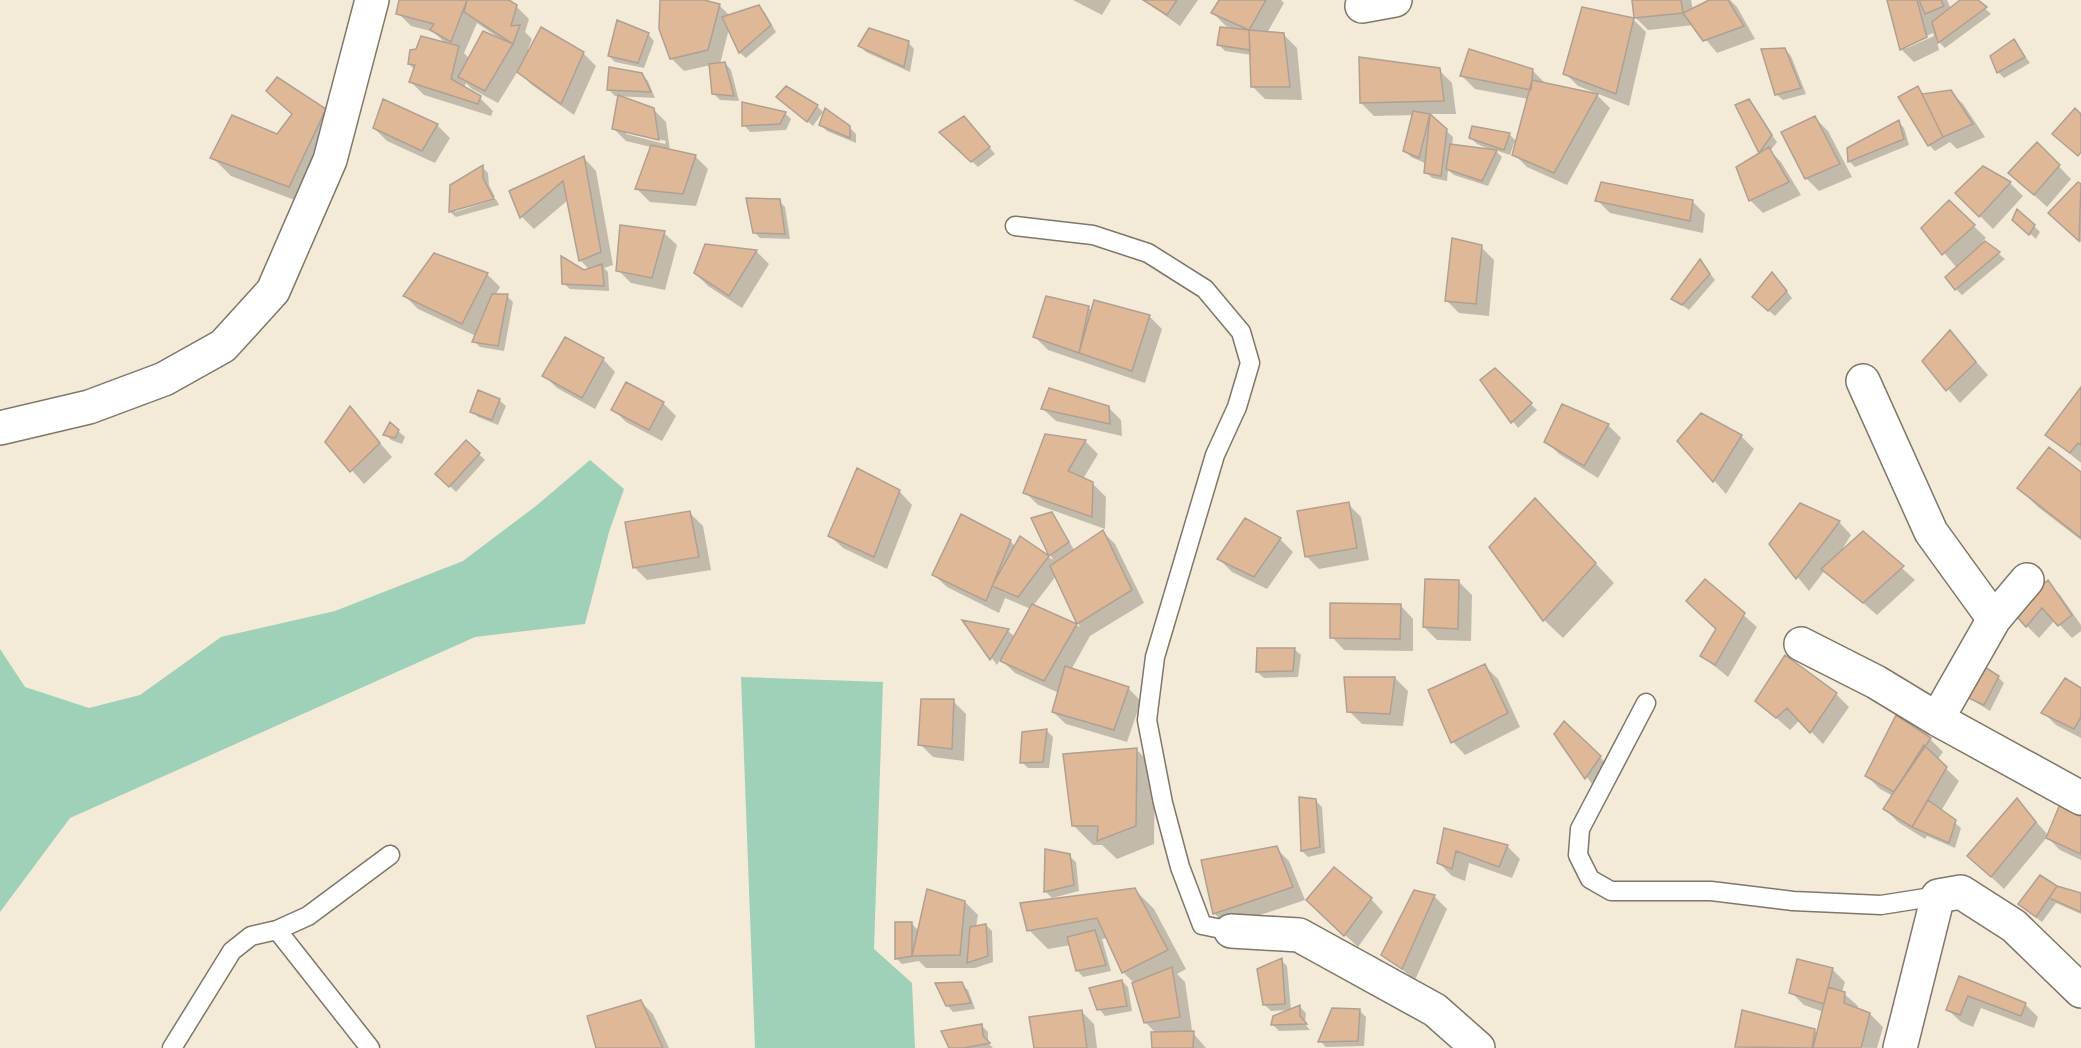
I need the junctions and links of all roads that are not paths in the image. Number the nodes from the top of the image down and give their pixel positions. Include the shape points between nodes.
1 (372, 0) edge
2 (1395, 0) edge
3 (1362, 6) dead end
4 (1014, 226) dead end
5 (1863, 381) dead end
6 (0, 428) edge
7 (2027, 580) dead end
8 (1994, 619) junction
9 (1801, 644) dead end
10 (1646, 703) dead end
11 (1937, 719) junction
12 (2081, 798) edge
13 (390, 855) dead end
14 (1938, 896) junction
15 (277, 930) junction
16 (1232, 932) joint
17 (2081, 991) edge
18 (172, 1048) edge
19 (370, 1048) edge
20 (1478, 1048) edge
21 (1900, 1048) edge

1 - 6 street via 330,160 273,291 223,346 164,380 89,407
2 - 3 street
4 - 16 lane via 1093,235 1148,253 1204,289 1241,332 1250,363 1237,407 1215,455 1155,657 1147,720 1177,856 1202,925
5 - 8 street via 1931,532
7 - 8 street
8 - 11 street
9 - 11 street
10 - 14 lane via 1580,829 1578,855 1590,879 1611,891 1712,891 1793,901 1881,905
11 - 12 street
13 - 15 lane via 308,915
14 - 17 street via 1961,891 2014,926
14 - 21 street
15 - 18 lane via 251,936 232,951
15 - 19 lane
16 - 20 street via 1299,935 1435,1010

